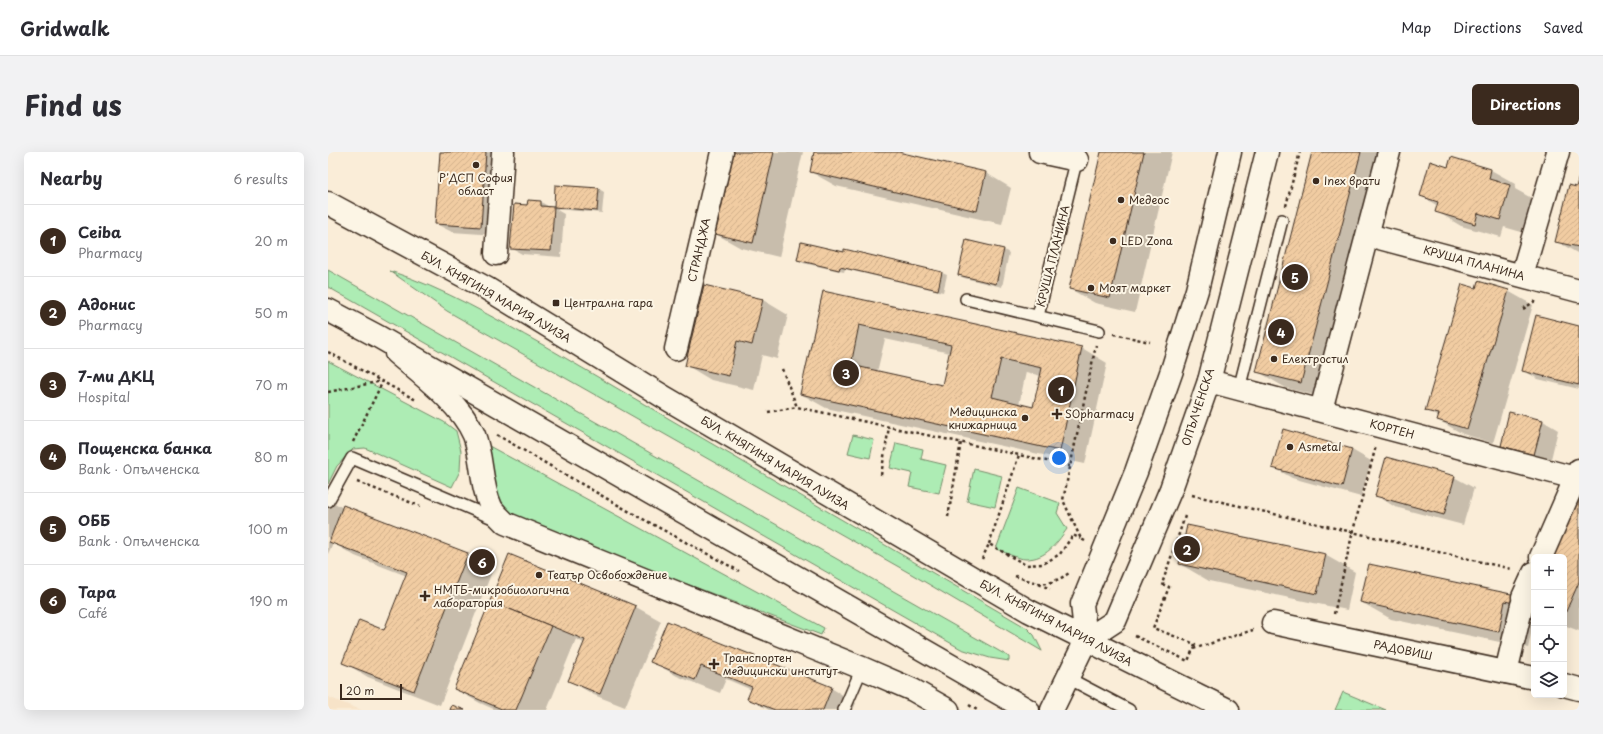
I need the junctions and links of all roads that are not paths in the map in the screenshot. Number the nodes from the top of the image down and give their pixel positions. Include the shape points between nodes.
1 (503, 152) edge
2 (722, 152) edge
3 (1040, 152) edge
4 (1230, 152) edge
5 (1267, 152) edge
6 (1389, 152) edge
7 (1558, 152) edge
8 (1078, 156) edge
9 (328, 203) edge
10 (1282, 220) road end
11 (1368, 234) junction
12 (496, 254) dead end
13 (1522, 276) junction
14 (1579, 291) edge
15 (966, 299) dead end
16 (328, 310) edge
17 (1038, 316) junction
18 (1100, 331) road end
19 (379, 337) junction
20 (676, 349) dead end
21 (1209, 381) junction
22 (1239, 389) junction
23 (1321, 410) junction
24 (1577, 474) edge
25 (328, 501) edge
26 (505, 523) junction
27 (1542, 554) edge
28 (1531, 581) edge
29 (1273, 623) road end
30 (1086, 640) junction
31 (862, 668) junction
32 (1506, 672) junction
33 (1531, 677) edge
34 (1068, 678) junction
35 (1567, 686) edge
36 (1579, 688) edge
37 (956, 706) edge
38 (844, 710) edge
39 (1028, 710) edge
40 (1052, 710) edge
41 (1129, 710) edge
42 (1228, 710) edge

1 - 12 main road
2 - 20 main road, СТРАНДЖА
3 - 8 main road, КРУША ПЛАНИНА
4 - 30 main road via 1197,290 1172,370 1136,472 1082,604
5 - 21 main road, ОПЪЛЧЕНСКА
6 - 11 main road
7 - 13 main road
8 - 17 lane, КРУША ПЛАНИНА
9 - 30 main road, БУЛ. КНЯГИНЯ МАРИЯ ЛУИЗА via 486,288 664,397 970,578
10 - 22 lane
11 - 13 main road, КРУША ПЛАНИНА
11 - 23 main road
13 - 14 main road, КРУША ПЛАНИНА
15 - 17 lane, КРУША ПЛАНИНА
16 - 19 main road
17 - 18 lane
19 - 26 main road via 453,404 468,425 477,447 483,486 492,508
19 - 39 main road
21 - 22 main road, КОРТЕН
21 - 30 main road, ОПЪЛЧЕНСКА via 1171,489 1115,621
22 - 23 main road, КОРТЕН
23 - 24 main road, КОРТЕН
24 - 27 main road
25 - 26 lane via 352,458
26 - 31 main road
28 - 32 main road via 1523,601
29 - 32 main road, РАДОВИШ
30 - 34 main road
30 - 42 main road, БУЛ. КНЯГИНЯ МАРИЯ ЛУИЗА
31 - 37 main road
31 - 38 lane
32 - 33 main road, РАДОВИШ
34 - 40 main road
34 - 41 lane
35 - 36 main road

